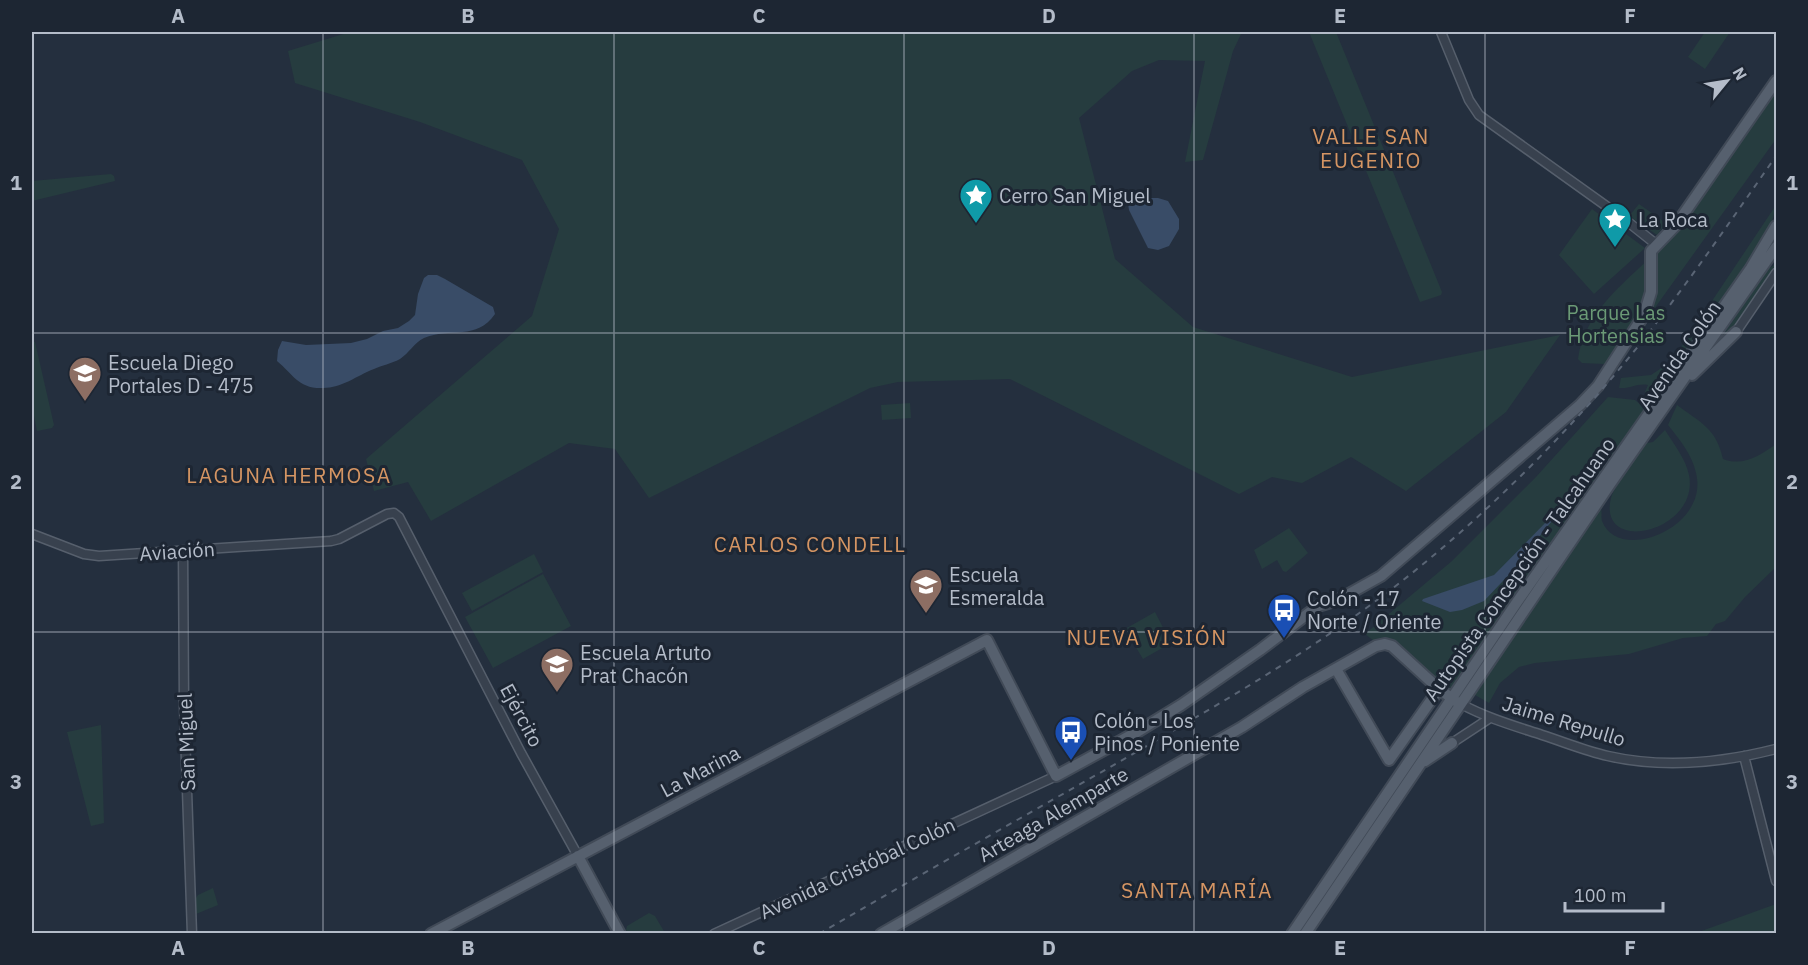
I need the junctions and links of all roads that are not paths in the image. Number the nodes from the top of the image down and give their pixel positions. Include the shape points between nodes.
1 (1441, 32) edge
2 (1776, 81) edge
3 (1776, 226) edge
4 (1776, 247) edge
5 (1654, 248) junction
6 (1776, 273) edge
7 (1736, 332) joint
8 (1671, 396) junction
9 (1610, 484) joint
10 (394, 513) joint
11 (32, 534) edge
12 (183, 550) junction
13 (1336, 669) junction
14 (1439, 689) junction
15 (1456, 701) junction
16 (1490, 717) junction
17 (1452, 743) joint
18 (1776, 748) edge
19 (1744, 756) junction
20 (1418, 767) junction
21 (1056, 776) junction
22 (578, 856) junction
23 (1776, 881) edge
24 (192, 933) edge
25 (431, 933) edge
26 (620, 933) edge
27 (714, 933) edge
28 (881, 933) edge
29 (1292, 933) edge
30 (1305, 933) edge

1 - 5 street via 1479,115 1623,218
2 - 5 main road via 1676,225
3 - 15 main road, Autopista Concepción - Talcahuano via 1751,268 1583,505
4 - 8 main road, Avenida Colón
5 - 21 main road via 1651,292 1644,315 1591,395 1381,576 1338,600 1318,606 1181,705
6 - 7 street
7 - 8 main road
8 - 9 main road, Avenida Colón
9 - 15 main road, Autopista Concepción - Talcahuano
10 - 12 street, Aviación via 339,539
10 - 22 street, Ejército
11 - 12 street, Aviación via 89,555
12 - 24 street, San Miguel
13 - 14 main road, Arteaga Alemparte via 1376,646 1387,644
13 - 14 main road via 1389,760
13 - 28 main road, Arteaga Alemparte
14 - 15 main road, Arteaga Alemparte
15 - 16 street, Jaime Repullo
15 - 20 main road, Autopista Concepción - Talcahuano
15 - 29 main road, Autopista Concepción - Talcahuano
16 - 17 street
16 - 19 street, Jaime Repullo via 1599,754 1644,762 1688,763
17 - 20 main road
18 - 19 street, Jaime Repullo
19 - 23 street
20 - 30 main road, Autopista Concepción - Talcahuano
21 - 22 main road, La Marina via 987,640
21 - 27 street, Avenida Cristóbal Colón
22 - 25 main road, La Marina
22 - 26 main road, Ejército

